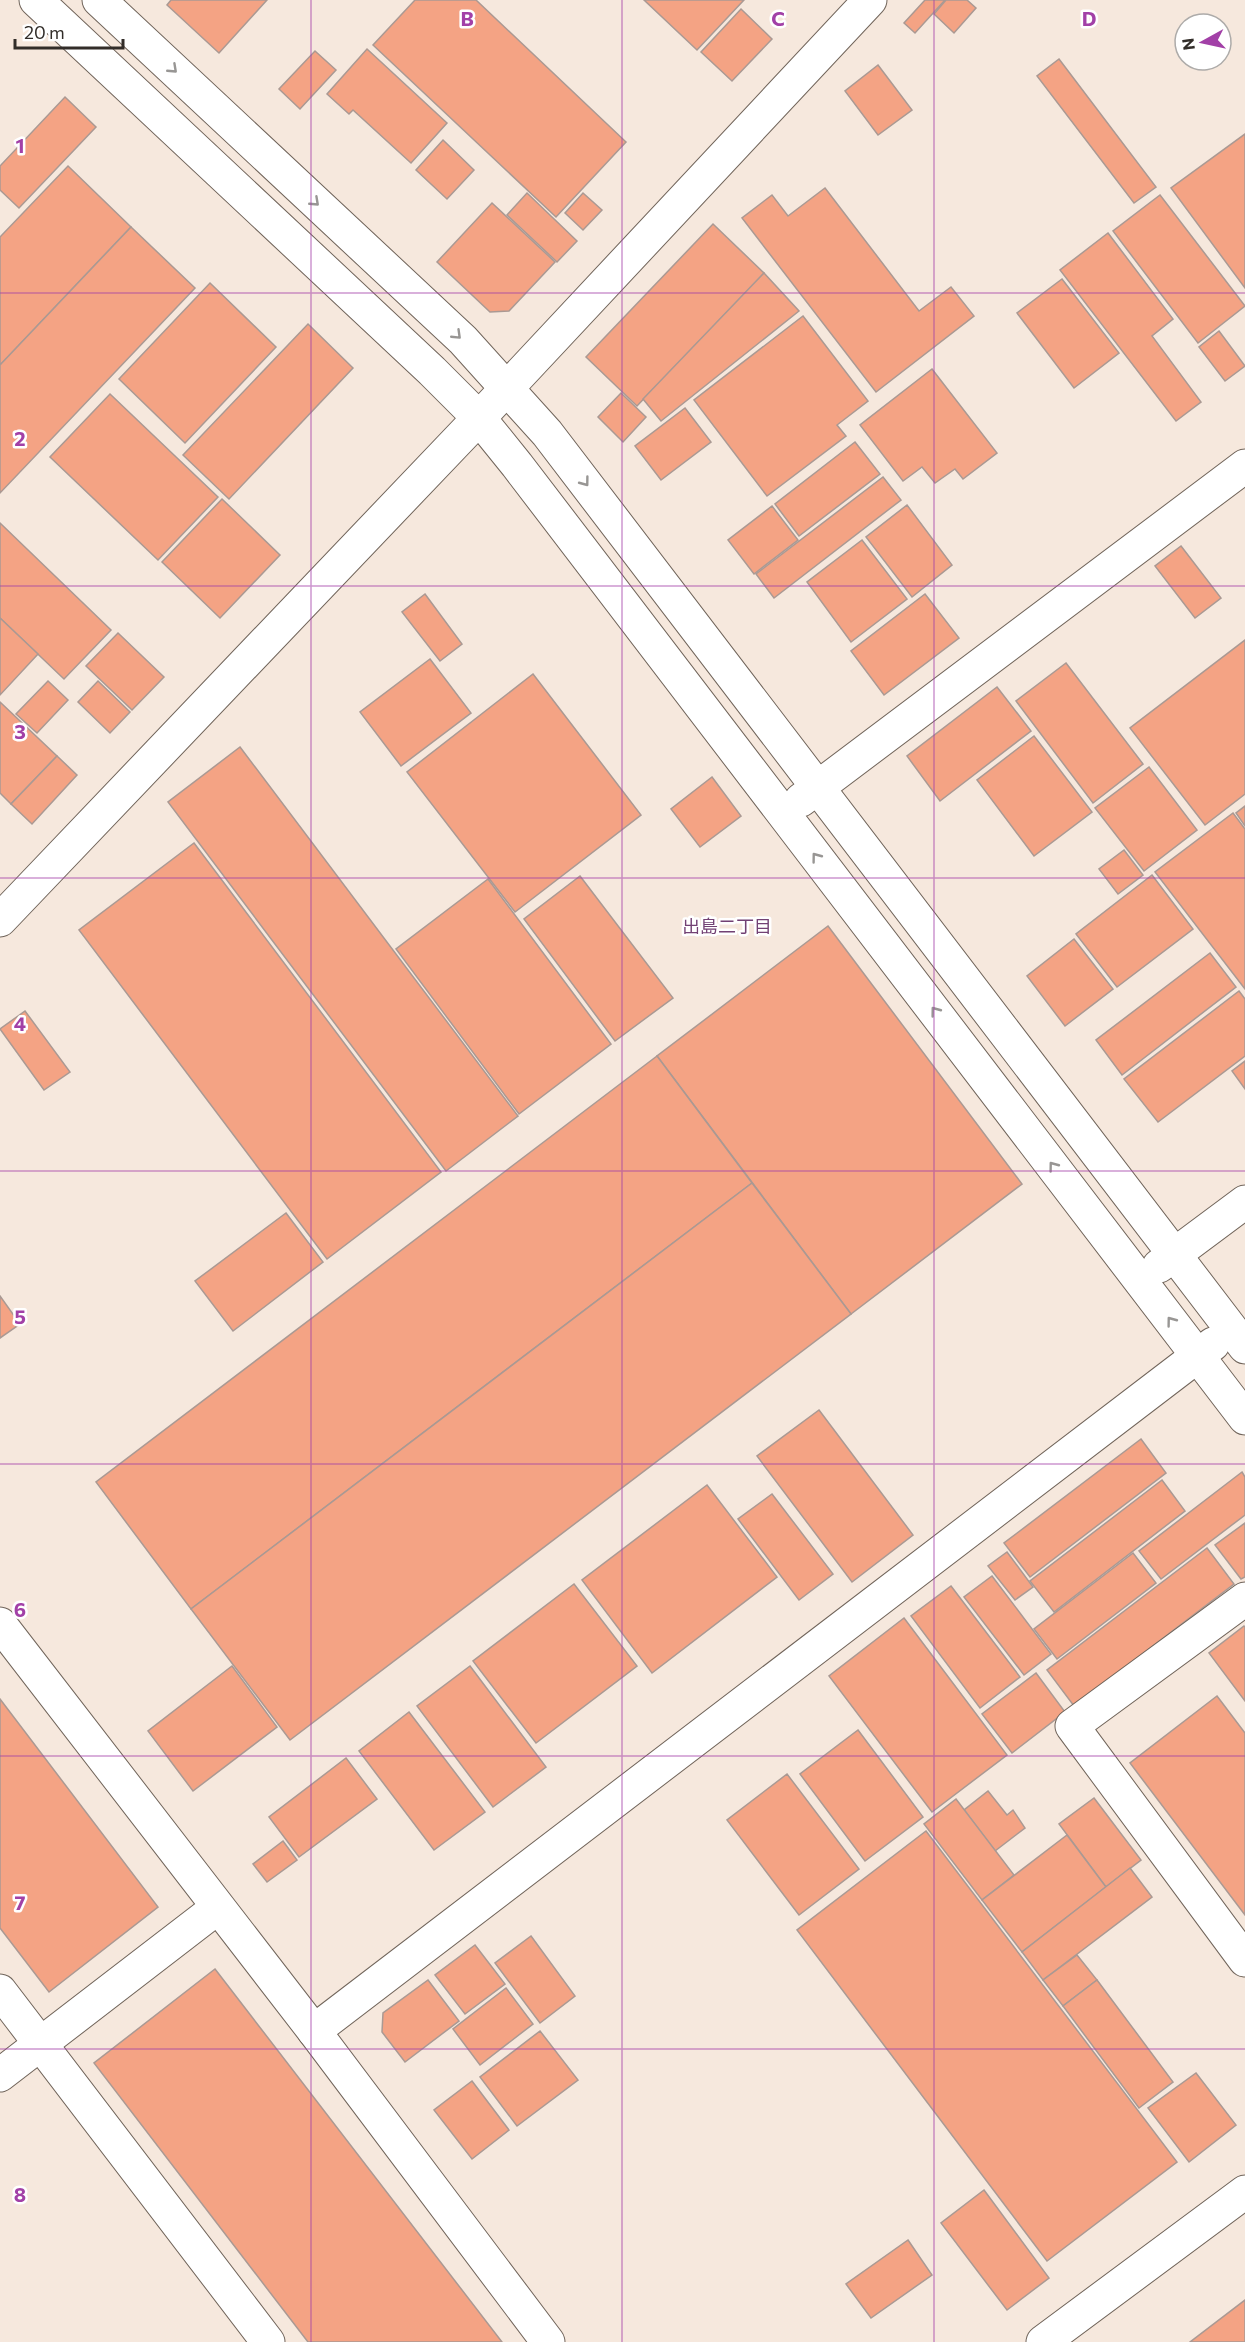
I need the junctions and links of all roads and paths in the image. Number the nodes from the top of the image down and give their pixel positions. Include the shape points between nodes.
1 (36, 0) edge
2 (99, 0) edge
3 (870, 0) edge
4 (507, 388) junction
5 (478, 418) junction
6 (1245, 466) edge
7 (817, 787) junction
8 (783, 813) junction
9 (0, 920) edge
10 (1245, 1202) edge
11 (1175, 1254) junction
12 (1141, 1280) junction
13 (1238, 1338) edge
14 (1197, 1356) junction
15 (1245, 1418) edge
16 (1245, 1599) edge
17 (0, 1624) edge
18 (217, 1908) junction
19 (1245, 1960) edge
20 (0, 1991) edge
21 (314, 2031) junction
22 (40, 2044) junction
23 (0, 2075) edge
24 (1245, 2192) edge
25 (268, 2342) edge
26 (549, 2342) edge
27 (1042, 2342) edge

1 - 5 street via 424,362
2 -> 4 street via 463,340
3 - 4 street
4 - 5 street
4 -> 7 street via 547,433
5 - 8 street
5 - 9 street
6 - 7 street
7 - 8 street
7 - 11 street
12 -> 8 street
10 - 11 street
11 - 12 street
11 - 13 street
14 -> 12 street
13 - 14 street
14 - 15 street
14 - 21 street
16 - 19 street via 1072,1726
17 - 18 street
18 - 21 street
18 - 22 street
20 - 22 street
21 - 26 street
22 - 23 street
22 - 25 street
24 - 27 street

